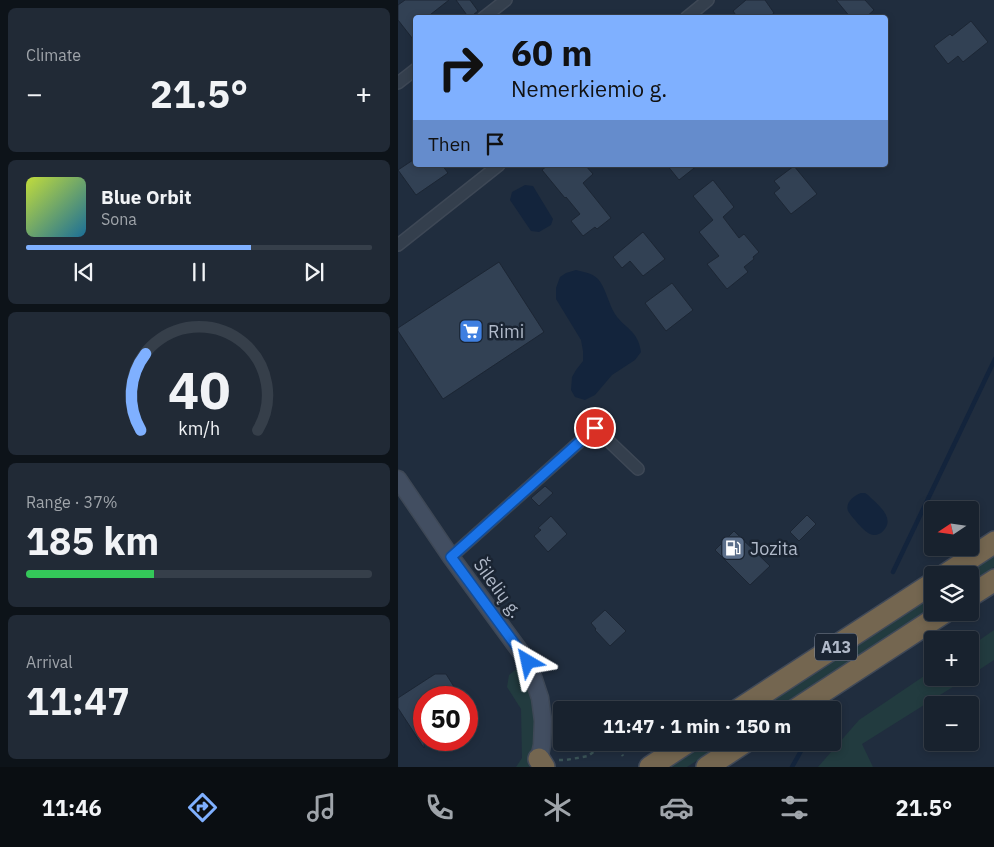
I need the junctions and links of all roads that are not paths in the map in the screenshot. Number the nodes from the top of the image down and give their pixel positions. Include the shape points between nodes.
1 (506, 0) edge
2 (708, 0) edge
3 (487, 15) edge
4 (690, 15) edge
5 (413, 71) edge
6 (398, 83) edge
7 (496, 167) edge
8 (398, 245) edge
9 (638, 469) dead end
10 (398, 479) edge
11 (994, 542) edge
12 (451, 557) junction
13 (958, 566) edge
14 (994, 580) edge
15 (924, 589) edge
16 (979, 590) edge
17 (931, 621) edge
18 (752, 701) edge
19 (809, 701) edge
20 (674, 751) edge
21 (731, 751) edge
22 (540, 764) edge
23 (650, 767) edge
24 (707, 767) edge

1 - 3 street
2 - 4 street
5 - 6 street
7 - 8 street
9 - 12 street via 595,428
10 - 12 main road, Šilelių g.
11 - 13 highway
12 - 22 main road, Šilelių g. via 528,662 540,698 543,721
14 - 16 highway
15 - 18 highway, A13
17 - 19 highway, A13
20 - 23 highway
21 - 24 highway

